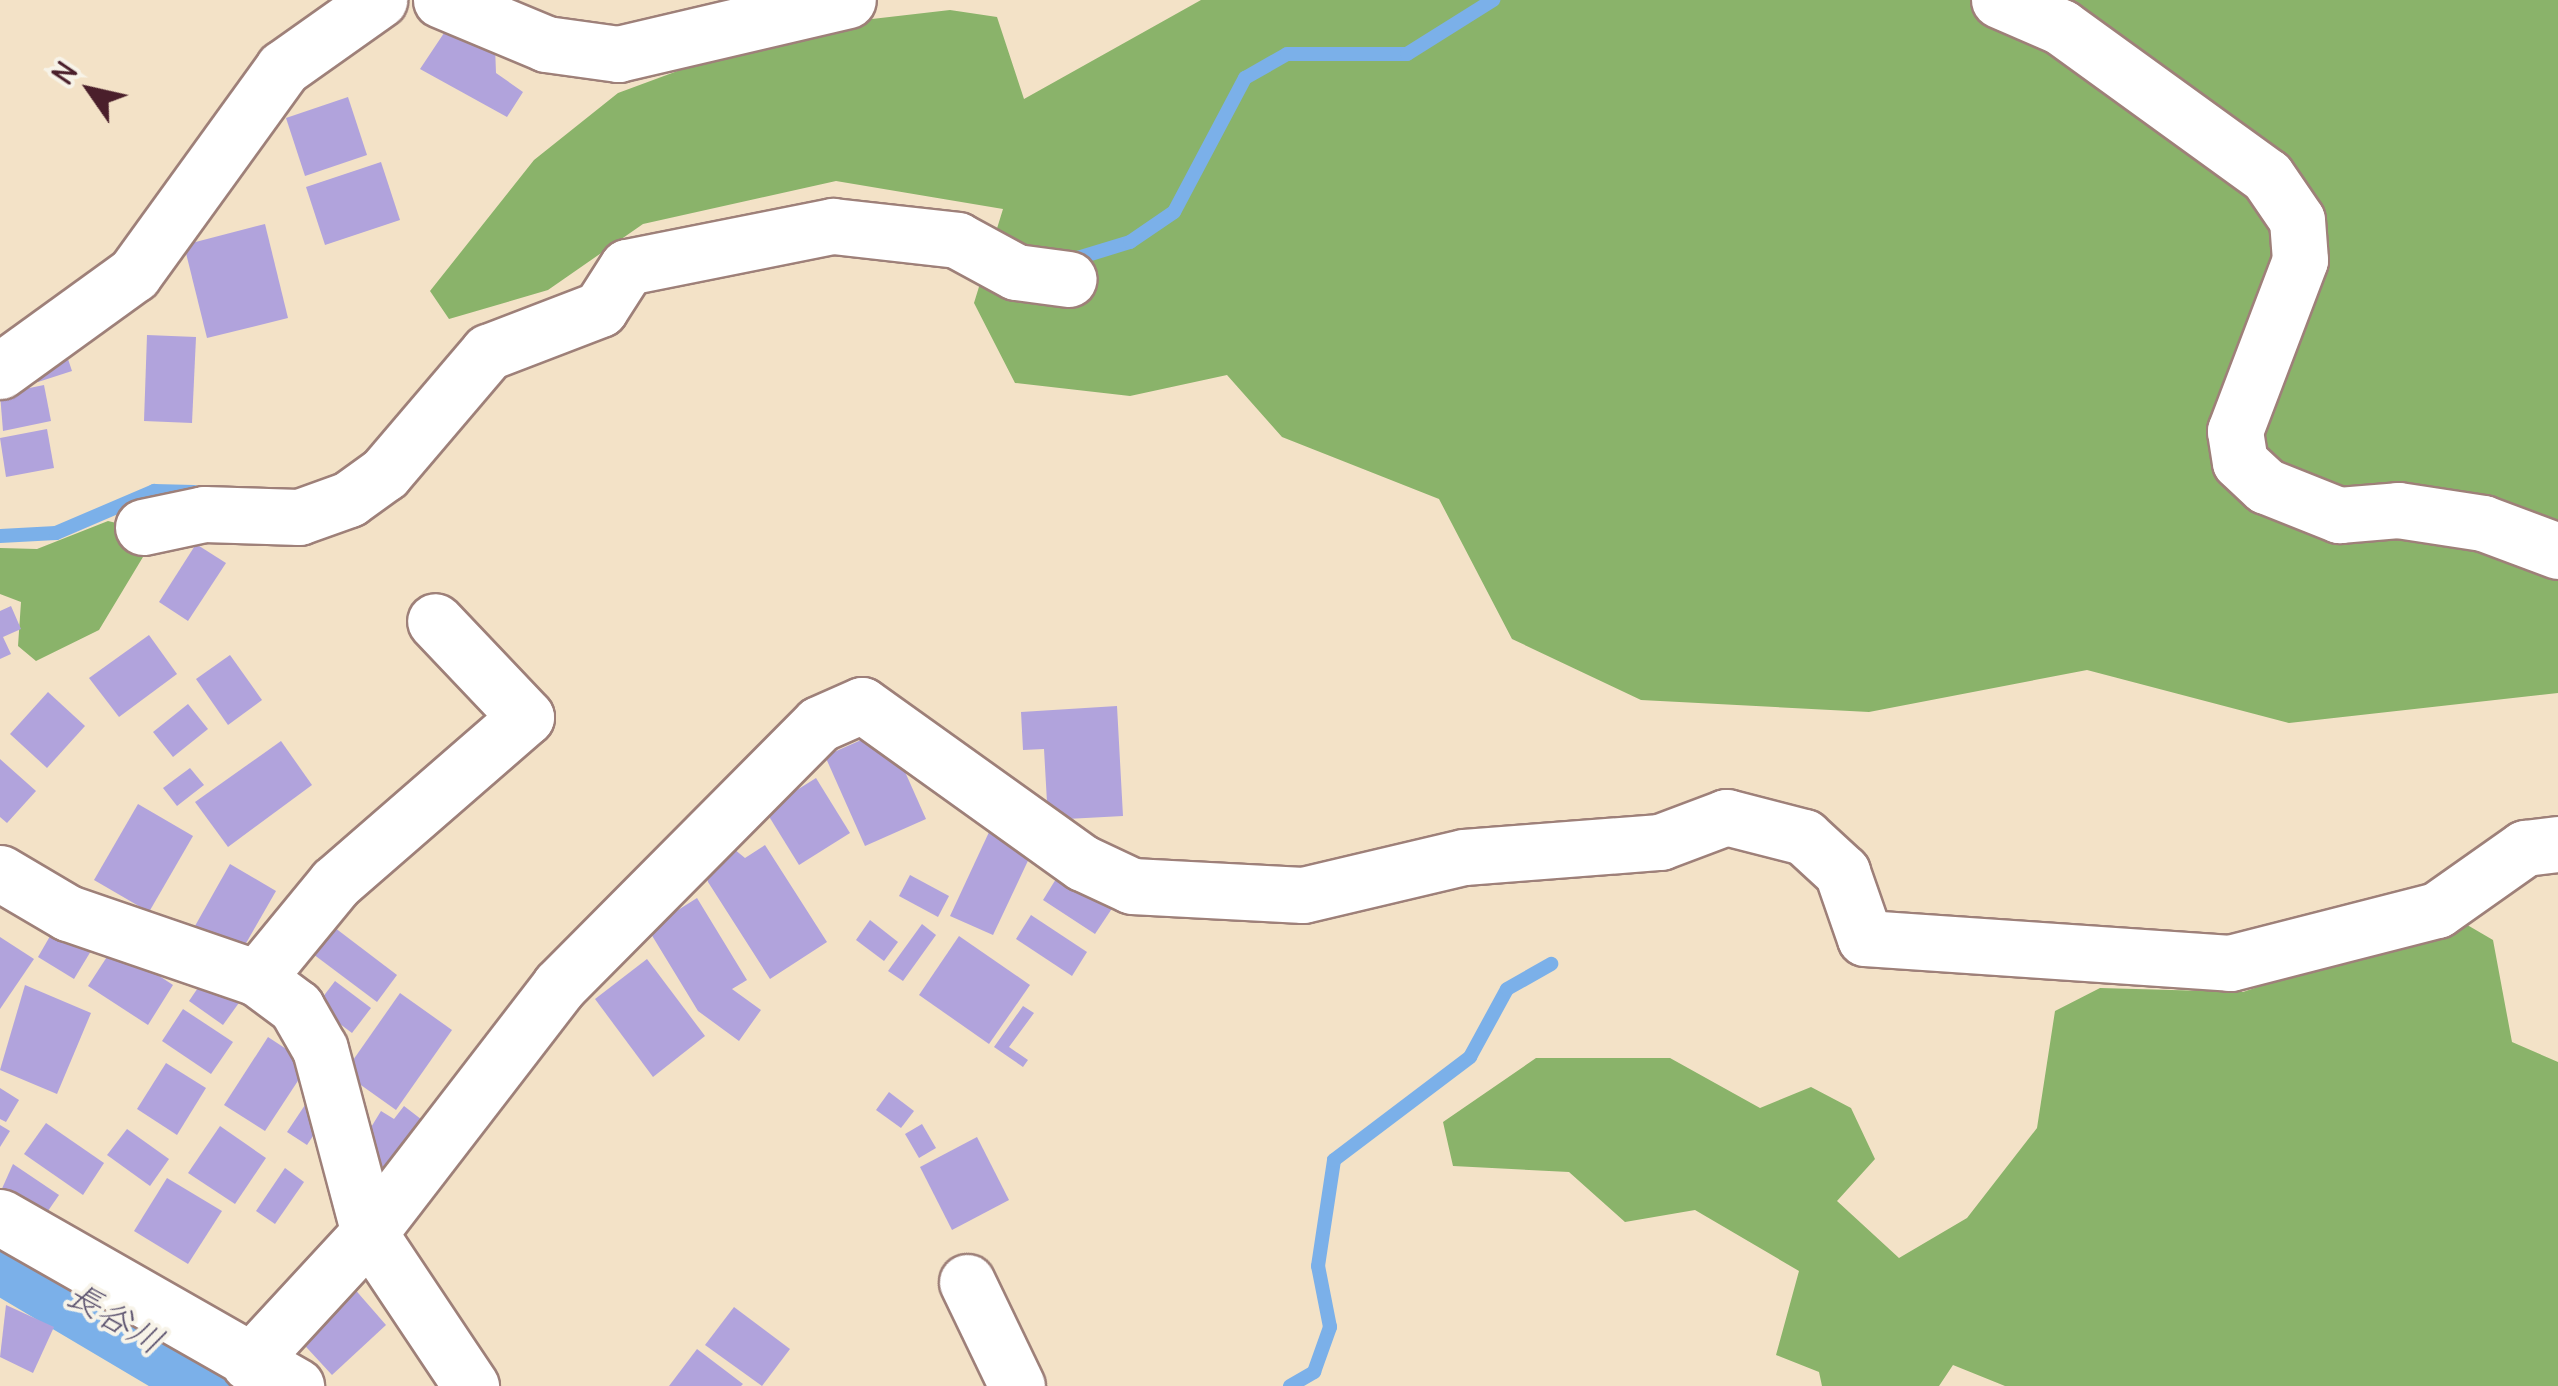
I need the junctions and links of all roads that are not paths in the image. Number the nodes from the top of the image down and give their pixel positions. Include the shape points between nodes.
1 (379, 0) edge
2 (441, 0) edge
3 (848, 0) edge
4 (1999, 0) edge
5 (1069, 279) dead end
6 (0, 371) edge
7 (142, 527) dead end
8 (2558, 551) edge
9 (436, 621) dead end
10 (2558, 844) edge
11 (0, 872) edge
12 (257, 978) junction
13 (0, 1217) edge
14 (368, 1233) junction
15 (967, 1282) dead end
16 (272, 1374) edge
17 (471, 1386) edge
18 (1017, 1386) edge

1 - 6 street via 283,68 134,274
2 - 3 street via 546,44 618,54
4 - 8 street via 2060,28 2267,176 2297,220 2300,260 2235,431 2240,462 2266,486 2339,515 2398,510 2483,523
5 - 7 street via 1016,272 957,240 833,226 627,266 600,309 488,352 385,473 349,498 298,517 204,514
9 - 12 street via 526,716 336,883
10 - 14 street via 2525,848 2436,910 2230,963 1865,938 1842,872 1804,837 1726,817 1660,842 1464,856 1303,896 1132,886 1084,863 862,705 819,724 558,986
11 - 12 street via 68,913
12 - 14 street via 296,1008 320,1048
13 - 16 street
14 - 16 street
14 - 17 street
15 - 18 street

